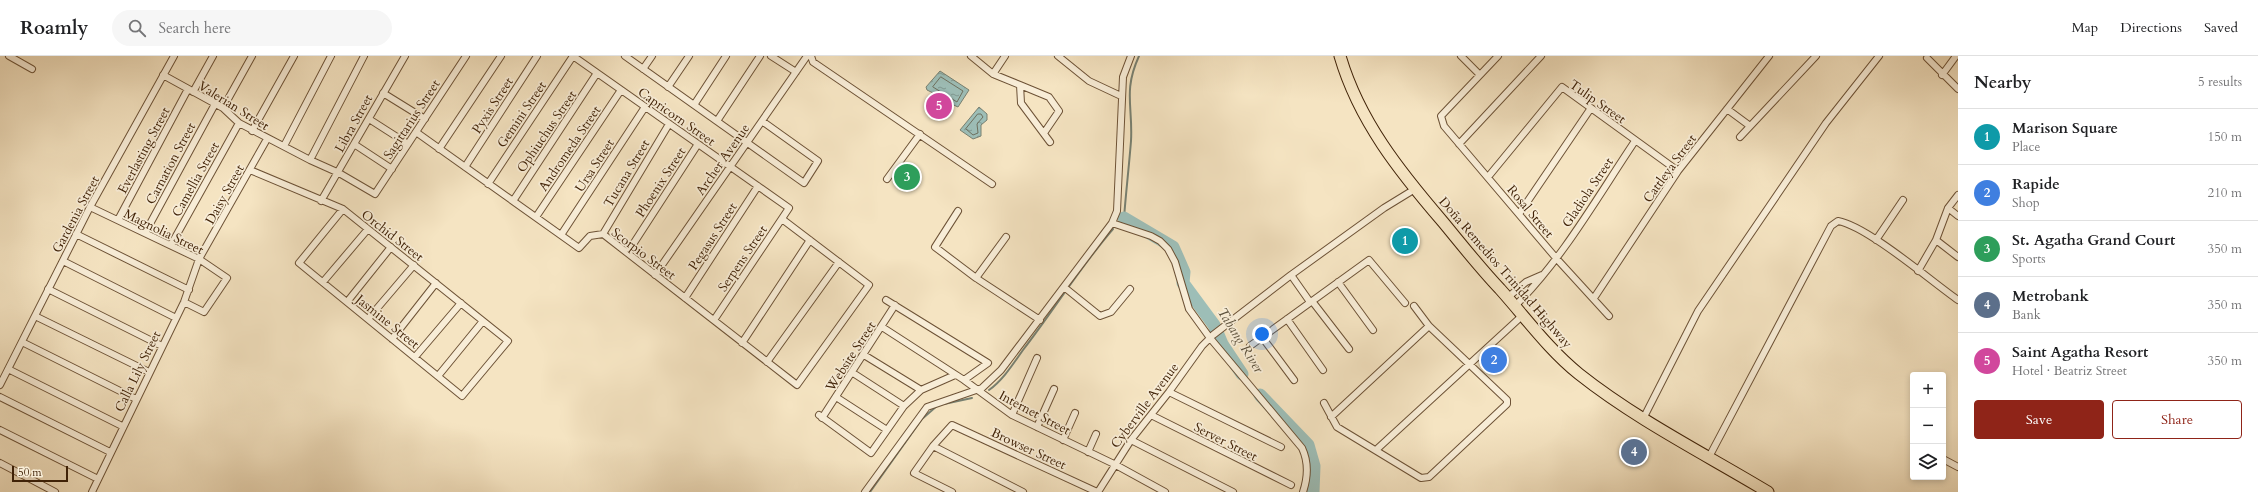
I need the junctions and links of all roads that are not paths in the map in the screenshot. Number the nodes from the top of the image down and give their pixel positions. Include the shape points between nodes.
1 (9, 56) edge
2 (174, 56) edge
3 (213, 56) edge
4 (252, 56) edge
5 (294, 56) edge
6 (331, 56) edge
7 (364, 56) edge
8 (405, 56) edge
9 (466, 56) edge
10 (501, 56) edge
11 (537, 56) edge
12 (573, 56) edge
13 (625, 56) edge
14 (652, 56) edge
15 (689, 56) edge
16 (726, 56) edge
17 (760, 56) edge
18 (771, 56) edge
19 (807, 56) edge
20 (811, 56) edge
21 (971, 56) edge
22 (1005, 56) edge
23 (1058, 56) edge
24 (1131, 56) edge
25 (1340, 56) edge
26 (1461, 56) edge
27 (1498, 56) edge
28 (1541, 56) edge
29 (1770, 56) edge
30 (1816, 56) edge
31 (1879, 56) edge
32 (1956, 56) edge
33 (1927, 58) dead end
34 (32, 69) dead end
35 (643, 69) junction
36 (796, 72) junction
37 (597, 73) junction
38 (993, 74) junction
39 (163, 75) junction
40 (1480, 75) junction
41 (1942, 75) junction
42 (1020, 84) junction
43 (668, 87) junction
44 (1958, 89) edge
45 (621, 90) junction
46 (190, 91) junction
47 (383, 93) junction
48 (1122, 96) junction
49 (215, 104) junction
50 (694, 105) junction
51 (645, 107) junction
52 (223, 108) junction
53 (1591, 108) junction
54 (1727, 109) junction
55 (369, 119) junction
56 (425, 119) junction
57 (717, 121) junction
58 (762, 121) junction
59 (239, 123) junction
60 (669, 124) junction
61 (1750, 126) junction
62 (252, 131) junction
63 (416, 132) junction
64 (920, 134) junction
65 (1044, 134) junction
66 (1740, 137) dead end
67 (267, 139) junction
68 (1635, 141) junction
69 (1050, 142) dead end
70 (747, 143) junction
71 (354, 144) junction
72 (408, 144) junction
73 (698, 144) junction
74 (1459, 144) junction
75 (284, 146) junction
76 (439, 149) junction
77 (310, 160) junction
78 (465, 167) junction
79 (730, 167) junction
80 (392, 169) junction
81 (250, 170) junction
82 (1678, 171) junction
83 (339, 173) junction
84 (1488, 177) junction
85 (887, 179) dead end
86 (488, 184) junction
87 (992, 184) dead end
88 (758, 186) junction
89 (1415, 188) junction
90 (375, 194) joint
91 (1958, 195) edge
92 (1903, 200) dead end
93 (321, 201) junction
94 (513, 201) junction
95 (90, 207) junction
96 (788, 208) joint
97 (1948, 208) junction
98 (343, 210) junction
99 (958, 211) dead end
100 (1519, 214) junction
101 (1958, 216) edge
102 (536, 217) junction
103 (782, 218) junction
104 (118, 220) junction
105 (1112, 223) junction
106 (368, 229) junction
107 (145, 233) junction
108 (76, 234) junction
109 (602, 234) junction
110 (561, 235) junction
111 (1006, 236) dead end
112 (810, 240) junction
113 (1876, 240) junction
114 (1936, 240) junction
115 (171, 245) junction
116 (391, 247) junction
117 (628, 252) junction
118 (1958, 257) edge
119 (1556, 258) junction
120 (199, 259) junction
121 (63, 261) junction
122 (839, 262) junction
123 (414, 265) junction
124 (1918, 271) junction
125 (655, 274) junction
126 (1543, 274) junction
127 (1290, 275) junction
128 (976, 278) junction
129 (323, 282) junction
130 (1338, 282) junction
131 (436, 283) junction
132 (1065, 287) junction
133 (48, 289) junction
134 (1130, 289) dead end
135 (189, 290) junction
136 (685, 298) junction
137 (1507, 298) junction
138 (1594, 298) junction
139 (886, 300) dead end
140 (1958, 300) edge
141 (184, 302) junction
142 (347, 302) junction
143 (460, 302) junction
144 (1311, 302) junction
145 (1405, 303) dead end
146 (895, 305) junction
147 (1414, 306) dead end
148 (1515, 306) junction
149 (1523, 315) junction
150 (35, 316) junction
151 (1609, 316) dead end
152 (176, 318) junction
153 (368, 319) junction
154 (1287, 319) junction
155 (714, 320) junction
156 (1040, 320) junction
157 (483, 321) junction
158 (1429, 326) junction
159 (882, 327) junction
160 (1373, 330) dead end
161 (1211, 337) junction
162 (1262, 337) junction
163 (392, 339) junction
164 (22, 342) junction
165 (742, 343) junction
166 (162, 346) junction
167 (1250, 346) dead end
168 (1349, 349) dead end
169 (864, 355) junction
170 (415, 357) junction
171 (1037, 358) dead end
172 (767, 362) junction
173 (1470, 364) junction
174 (8, 369) junction
175 (1323, 370) dead end
176 (149, 372) junction
177 (853, 373) junction
178 (956, 375) junction
179 (438, 376) junction
180 (964, 380) junction
181 (1294, 380) dead end
182 (0, 384) edge
183 (1054, 389) dead end
184 (921, 390) junction
185 (975, 390) junction
186 (1169, 392) junction
187 (462, 396) joint
188 (0, 397) edge
189 (836, 397) junction
190 (136, 399) junction
191 (1324, 403) dead end
192 (904, 406) junction
193 (1075, 413) dead end
194 (1012, 415) junction
195 (1151, 415) junction
196 (1331, 417) junction
197 (1644, 417) junction
198 (122, 426) junction
199 (1037, 427) junction
200 (0, 430) edge
201 (887, 430) junction
202 (1096, 434) dead end
203 (1063, 440) junction
204 (1131, 440) junction
205 (933, 446) junction
206 (1281, 447) dead end
207 (1376, 450) junction
208 (110, 452) junction
209 (1088, 452) junction
210 (1709, 457) junction
211 (1946, 461) edge
212 (0, 463) edge
213 (1114, 464) junction
214 (1958, 467) edge
215 (98, 479) junction
216 (1291, 486) dead end
217 (55, 492) edge
218 (92, 492) edge
219 (865, 492) edge
220 (952, 492) edge
221 (1023, 492) edge
222 (1098, 492) edge
223 (1166, 492) edge
224 (1233, 492) edge
225 (1303, 492) edge
226 (1768, 492) edge

1 - 34 street
2 - 39 street, Gardenia Street
3 - 46 street, Everlasting Street
4 - 52 street
5 - 62 street
6 - 75 street
7 - 77 street
8 - 47 street, Libra Street
9 - 56 street, Sagittarius Street
10 - 76 street
11 - 78 street, Pyxis Street
12 - 37 street, Capricorn Street
12 - 86 street, Gemini Street
13 - 35 street
14 - 35 street
15 - 43 street
16 - 50 street
17 - 57 street
18 - 36 street
19 - 36 street, Archer Avenue
20 - 64 street via 813,62
21 - 38 street
22 - 38 street
23 - 48 street via 1089,81
24 - 48 street via 1123,77
25 - 89 highway, Doña Remedios Trinidad Highway via 1348,82 1376,137
26 - 40 street
27 - 40 street
28 - 74 street
29 - 54 street, Cattleya Street
30 - 61 street
31 - 197 street via 1826,123 1698,311
32 - 41 street
33 - 41 street
35 - 43 street
36 - 58 street, Archer Avenue
37 - 45 street, Capricorn Street
37 - 94 street, Ophiuchus Street
38 - 42 street
39 - 46 street, Valerian Street
39 - 95 street, Gardenia Street
40 - 74 street, Rosal Street via 1441,116 1444,126
41 - 44 street
42 - 65 street via 1021,103
42 - 65 street via 1049,97 1059,111
43 - 50 street
45 - 51 street, Capricorn Street
45 - 102 street, Andromeda Street
46 - 49 street, Valerian Street
46 - 104 street, Everlasting Street
47 - 55 street, Libra Street
47 - 56 street
48 - 105 street via 1117,211
49 - 52 street, Valerian Street
49 - 107 street, Carnation Street
50 - 57 street
51 - 60 street, Capricorn Street
51 - 110 street, Ursa Street
52 - 59 street, Valerian Street
53 - 68 street, Tulip Street
53 - 84 street, Tulip Street via 1562,87
53 - 100 street
54 - 61 street
54 - 82 street, Cattleya Street
55 - 71 street, Libra Street
55 - 72 street
56 - 63 street, Sagittarius Street
57 - 70 street
58 - 70 street, Archer Avenue
58 - 70 street via 818,161 804,183
59 - 62 street, Valerian Street
59 - 115 street, Camellia Street
60 - 73 street, Capricorn Street
60 - 109 street, Tucana Street
61 - 66 street
62 - 67 street, Valerian Street
63 - 72 street, Sagittarius Street
63 - 76 street, Scorpio Street
64 - 85 street
64 - 87 street
65 - 69 street
67 - 75 street, Valerian Street
67 - 81 street, Daisy Street
68 - 82 street, Tulip Street
68 - 119 street, Gladiola Street
70 - 79 street, Archer Avenue
71 - 80 street
71 - 83 street, Libra Street
72 - 80 street, Sagittarius Street
73 - 79 street, Capricorn Street
73 - 117 street, Phoenix Street
74 - 84 street, Rosal Street
75 - 77 street, Valerian Street
76 - 78 street, Scorpio Street
77 - 83 street, Valerian Street
78 - 86 street, Scorpio Street
79 - 88 street, Capricorn Street
79 - 125 street, Archer Avenue
80 - 90 street, Sagittarius Street
81 - 93 street, Orchid Street
81 - 120 street, Daisy Street
82 - 138 street, Cattleya Street
83 - 90 street, Valerian Street
83 - 93 street, Libra Street
84 - 100 street, Rosal Street
86 - 94 street, Scorpio Street
88 - 96 street, Capricorn Street
88 - 136 street, Pegasus Street
89 - 127 street, Cyberville Avenue
89 - 137 highway, Doña Remedios Trinidad Highway
91 - 97 street
92 - 113 street
93 - 98 street, Orchid Street
94 - 102 street, Scorpio Street
95 - 104 street, Magnolia Street
95 - 108 street, Gardenia Street
96 - 103 street, Serpens Street
97 - 101 street
97 - 114 street
98 - 106 street, Orchid Street
98 - 129 street, Jasmine Street via 299,263
99 - 128 street via 935,247
100 - 119 street, Rosal Street
102 - 110 street, Scorpio Street
103 - 112 street
103 - 155 street, Serpens Street
104 - 107 street, Magnolia Street
105 - 132 street
105 - 161 street via 1149,235 1168,249 1175,262 1189,309
106 - 116 street, Orchid Street
106 - 129 street
107 - 115 street, Magnolia Street
108 - 121 street, Gardenia Street
108 - 135 street
109 - 110 street, Scorpio Street via 590,236 579,248
109 - 117 street, Scorpio Street
111 - 128 street
112 - 122 street
112 - 165 street
113 - 124 street
113 - 210 street via 1847,223 1838,221 1832,226
114 - 118 street
114 - 124 street
115 - 120 street, Magnolia Street
116 - 123 street, Orchid Street
116 - 142 street
117 - 125 street, Scorpio Street
119 - 126 street, Gladiola Street
119 - 138 street, Rosal Street
120 - 135 street, Calla Lily Street
120 - 141 street, Magnolia Street via 227,278 204,312
121 - 133 street, Gardenia Street
121 - 152 street
122 - 172 street
122 - 172 street, Scorpio Street via 869,285 797,385
123 - 131 street, Orchid Street
123 - 153 street
124 - 140 street
125 - 136 street, Scorpio Street
126 - 137 street, Gladiola Street via 1526,282
126 - 148 street, Gladiola Street
127 - 144 street
127 - 161 street, Cyberville Avenue
128 - 156 street
129 - 142 street, Jasmine Street
130 - 144 street
130 - 145 street via 1369,260
130 - 160 street
131 - 143 street, Orchid Street
131 - 163 street
132 - 134 street via 1100,316 1111,312
132 - 156 street
133 - 150 street, Gardenia Street
133 - 166 street
135 - 141 street, Calla Lily Street
136 - 155 street, Scorpio Street
137 - 148 highway, Doña Remedios Trinidad Highway
138 - 151 street, Rosal Street
139 - 146 street
141 - 152 street, Calla Lily Street
142 - 153 street, Jasmine Street
143 - 157 street, Orchid Street
143 - 170 street
144 - 154 street
144 - 168 street
146 - 159 street, Website Street
146 - 180 street via 988,363
147 - 158 street
148 - 149 highway, Doña Remedios Trinidad Highway
149 - 173 street
149 - 197 highway, Doña Remedios Trinidad Highway via 1568,365
150 - 164 street, Gardenia Street
150 - 176 street
152 - 166 street, Calla Lily Street
153 - 163 street, Jasmine Street
154 - 162 street
154 - 175 street
155 - 165 street, Scorpio Street
156 - 185 street via 1001,370 982,388
157 - 179 street
157 - 187 street, Orchid Street via 508,340
158 - 173 street
158 - 196 street
159 - 169 street, Website Street
159 - 178 street, Internet Street
161 - 186 street, Cyberville Avenue
161 - 225 street via 1302,448 1306,456 1307,470
162 - 167 street
162 - 181 street
163 - 170 street, Jasmine Street
164 - 174 street, Gardenia Street
164 - 190 street
165 - 172 street, Scorpio Street
166 - 176 street, Calla Lily Street
169 - 177 street, Website Street
169 - 184 street
170 - 179 street, Jasmine Street
171 - 194 street
173 - 207 street
173 - 207 street via 1507,400 1507,404 1429,477 1421,478
174 - 182 street, Gardenia Street
174 - 198 street
176 - 190 street, Calla Lily Street
177 - 189 street, Website Street
177 - 192 street
178 - 180 street, Internet Street
178 - 184 street
179 - 187 street, Jasmine Street
180 - 185 street, Internet Street
183 - 199 street
184 - 192 street
185 - 194 street, Internet Street
185 - 219 street via 927,407
186 - 195 street, Cyberville Avenue
186 - 206 street
188 - 208 street
189 - 201 street
189 - 201 street, Website Street via 821,416 871,453
190 - 198 street, Calla Lily Street
191 - 196 street
192 - 201 street
193 - 203 street
194 - 199 street, Internet Street
195 - 204 street, Cyberville Avenue
195 - 216 street, Server Street
196 - 207 street via 1337,427
197 - 210 highway, Doña Remedios Trinidad Highway
198 - 208 street, Calla Lily Street
199 - 203 street, Internet Street
200 - 215 street
202 - 209 street
203 - 209 street, Internet Street
204 - 213 street, Cyberville Avenue
204 - 224 street
205 - 220 street via 914,473
205 - 221 street
205 - 222 street, Browser Street via 952,425
208 - 215 street, Calla Lily Street
209 - 213 street, Internet Street
210 - 226 highway, Doña Remedios Trinidad Highway
211 - 214 street
212 - 217 street
213 - 222 street, Cyberville Avenue
213 - 223 street, Internet Street
215 - 218 street, Calla Lily Street

